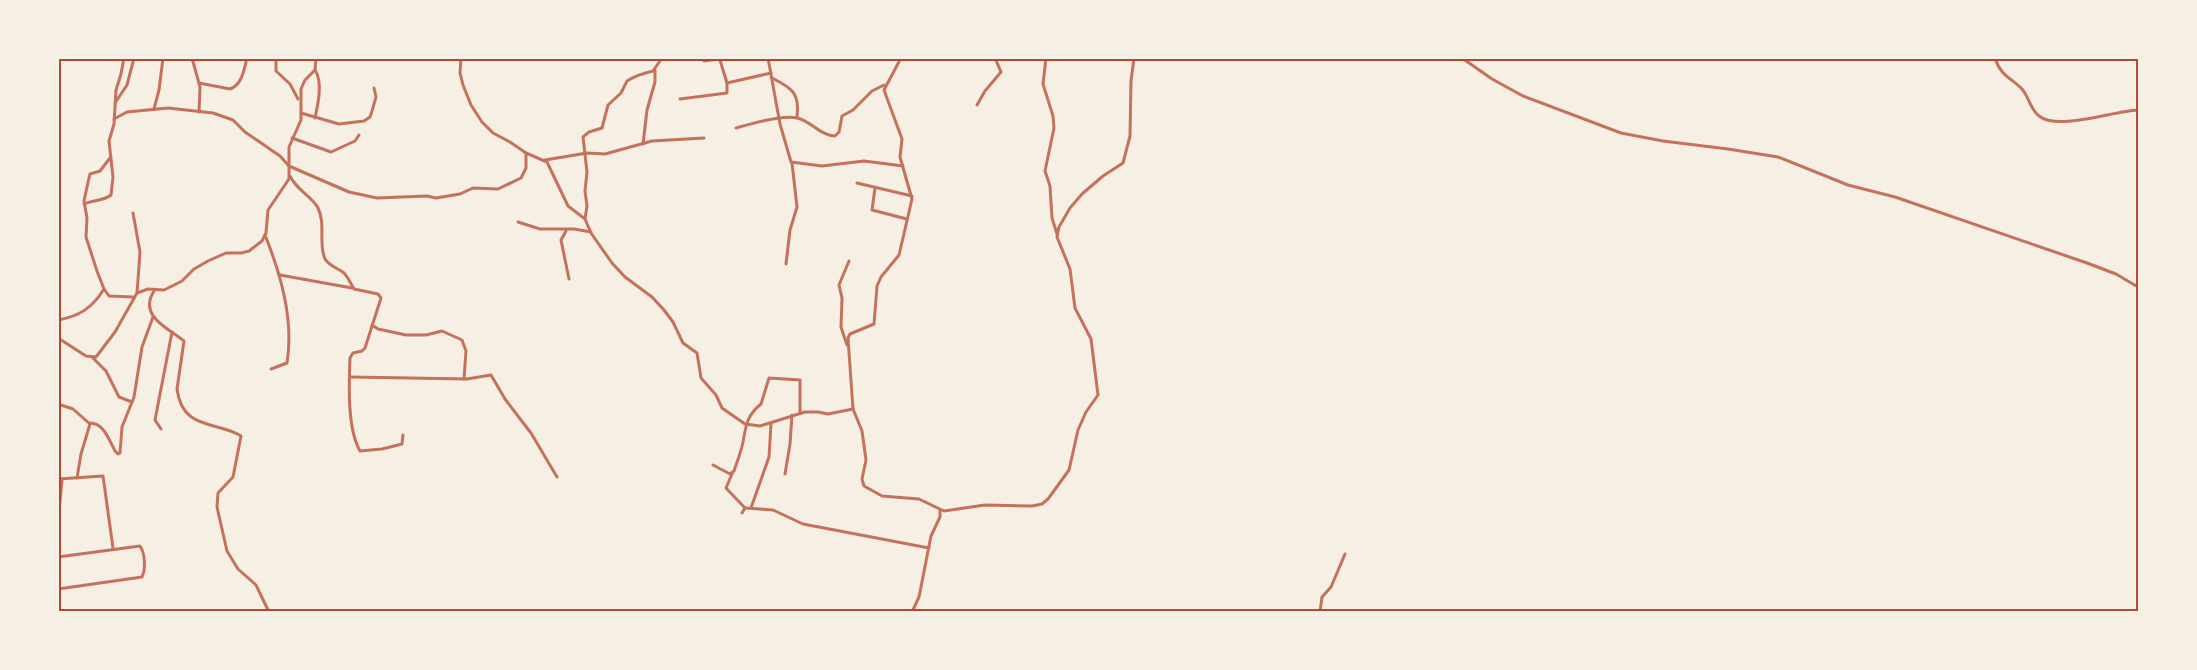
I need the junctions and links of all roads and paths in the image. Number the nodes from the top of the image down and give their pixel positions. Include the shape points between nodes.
1 (124, 58) edge
2 (134, 58) edge
3 (162, 58) edge
4 (192, 58) edge
5 (247, 58) edge
6 (276, 58) edge
7 (316, 58) edge
8 (461, 58) edge
9 (662, 58) edge
10 (725, 58) edge
11 (768, 58) edge
12 (901, 58) edge
13 (995, 58) edge
14 (1046, 58) edge
15 (1134, 58) edge
16 (1462, 58) edge
17 (1995, 58) edge
18 (720, 60) junction
19 (704, 61) dead end
20 (315, 70) junction
21 (655, 70) junction
22 (771, 73) junction
23 (772, 78) junction
24 (199, 83) junction
25 (728, 83) junction
26 (886, 85) junction
27 (374, 88) dead end
28 (680, 99) dead end
29 (299, 102) junction
30 (115, 104) junction
31 (977, 105) dead end
32 (154, 109) junction
33 (2139, 110) edge
34 (200, 112) junction
35 (301, 113) junction
36 (315, 118) junction
37 (797, 118) junction
38 (114, 119) junction
39 (780, 119) junction
40 (736, 128) dead end
41 (359, 135) dead end
42 (292, 138) junction
43 (704, 138) dead end
44 (643, 144) junction
45 (526, 153) junction
46 (585, 153) junction
47 (110, 158) junction
48 (545, 160) junction
49 (792, 163) junction
50 (289, 166) junction
51 (903, 166) junction
52 (289, 174) junction
53 (857, 183) dead end
54 (875, 188) junction
55 (912, 196) junction
56 (84, 204) junction
57 (133, 213) dead end
58 (585, 219) junction
59 (907, 219) junction
60 (518, 222) dead end
61 (567, 230) junction
62 (591, 232) junction
63 (265, 236) junction
64 (1057, 236) junction
65 (849, 261) dead end
66 (786, 264) dead end
67 (280, 275) junction
68 (568, 279) dead end
69 (2139, 287) edge
70 (104, 289) junction
71 (354, 289) junction
72 (154, 290) junction
73 (137, 293) junction
74 (134, 297) junction
75 (153, 317) junction
76 (58, 320) edge
77 (372, 325) junction
78 (172, 332) junction
79 (58, 338) edge
80 (848, 347) junction
81 (92, 357) junction
82 (271, 369) dead end
83 (350, 376) junction
84 (464, 379) junction
85 (132, 402) junction
86 (58, 404) edge
87 (853, 409) junction
88 (800, 413) junction
89 (792, 415) junction
90 (90, 423) junction
91 (745, 424) junction
92 (771, 424) junction
93 (160, 429) dead end
94 (403, 435) dead end
95 (713, 465) dead end
96 (732, 472) junction
97 (785, 474) dead end
98 (556, 477) dead end
99 (77, 478) junction
100 (60, 480) edge
101 (745, 508) junction
102 (751, 508) junction
103 (940, 510) junction
104 (742, 513) dead end
105 (58, 522) edge
106 (114, 548) junction
107 (929, 548) junction
108 (1345, 554) dead end
109 (58, 557) edge
110 (58, 589) edge
111 (269, 612) edge
112 (912, 612) edge
113 (1320, 612) edge

1 - 30 street
2 - 30 street via 127,85
3 - 32 street
4 - 24 street
5 - 24 street via 233,88
6 - 29 street via 276,71 290,84
7 - 20 street
8 - 45 street via 463,85 477,117 493,133
9 - 21 street
10 - 18 street
11 - 22 street
12 - 26 street
13 - 31 street via 1000,74
14 - 64 street via 1043,84 1054,128 1045,171
15 - 64 street via 1130,136 1124,163 1094,183 1075,202
16 - 69 street via 1523,96 1621,133 1778,157 1848,185 2087,262
17 - 33 street via 2001,72 2023,90 2033,110 2044,120 2064,123
18 - 19 street
18 - 25 street
20 - 29 street via 302,85
20 - 36 street via 319,85
21 - 44 street
21 - 46 street via 625,82 621,93 608,105 601,129 583,137
22 - 23 street
22 - 25 street
23 - 37 street via 794,93
23 - 39 street
24 - 34 street
25 - 28 street via 725,94
26 - 37 street via 872,91 842,116 835,136
26 - 51 street via 902,142
27 - 36 street via 376,97 365,120 339,124
29 - 35 street
30 - 38 street
32 - 34 street
32 - 38 street via 127,112
34 - 50 street via 233,120
35 - 36 street
35 - 42 street
37 - 39 street
38 - 47 street
39 - 40 street
39 - 49 street
41 - 42 street via 355,141 331,152
42 - 50 street
43 - 44 street
44 - 46 street via 605,154
45 - 48 street
45 - 50 street via 526,171 519,180 498,189 473,188 436,198 353,194
46 - 48 street
46 - 58 street
47 - 56 street via 100,171 90,175
47 - 56 street via 111,195
48 - 58 street via 570,208
49 - 51 street via 822,166 862,161
49 - 66 street via 798,207
50 - 52 street
51 - 55 street
52 - 63 street via 267,212
52 - 71 street via 318,208 326,261 344,274
53 - 54 street
54 - 55 street
54 - 59 street via 872,210
55 - 59 street
56 - 70 street via 87,241
57 - 73 street via 140,254
58 - 62 street
59 - 80 street via 897,260 877,286 874,324 849,336
60 - 61 street via 540,229
61 - 62 street
61 - 68 street via 561,240
62 - 91 street via 621,273 669,316 683,342 698,353 700,375 721,406
63 - 67 street
63 - 72 street via 249,251 224,254 194,269 182,281 162,291
64 - 103 street via 1070,270 1075,308 1091,339 1098,394 1078,430 1069,470 1039,505
65 - 80 street via 839,285 841,327
67 - 71 street
67 - 82 street via 289,331 288,360 285,365
70 - 74 street via 111,297
70 - 76 street via 81,314
71 - 77 street via 381,296
72 - 73 street
72 - 75 street via 149,304
73 - 74 street
74 - 81 street via 110,340 98,356
75 - 78 street
75 - 85 street via 141,351
77 - 83 street via 364,350 353,352 350,357
77 - 84 street via 406,334 442,331 462,340 466,351
78 - 93 street via 155,420
78 - 111 street via 184,342 177,389 183,407 206,425 241,436 233,477 218,493 217,507 227,551 238,569 256,585
79 - 81 street
80 - 87 street
81 - 85 street via 106,371 119,397
83 - 84 street
83 - 94 street via 353,429 360,450 402,444
84 - 98 street via 492,376
85 - 90 street via 122,427 118,454 101,427
86 - 90 street via 72,408
87 - 88 street via 828,414
87 - 103 street via 862,431 864,486 882,496 914,498
88 - 89 street
88 - 91 street via 800,380 769,378 762,404
89 - 92 street
89 - 97 street
90 - 99 street
91 - 92 street
91 - 96 street via 743,444
92 - 102 street via 767,463
95 - 96 street
96 - 101 street via 726,489
99 - 100 street
99 - 106 street via 104,476
100 - 105 street
101 - 102 street
101 - 104 street
102 - 107 street via 772,510 802,524
103 - 107 street
106 - 109 street
106 - 110 street via 141,546 143,576
107 - 112 street
108 - 113 street via 1331,587 1322,597

